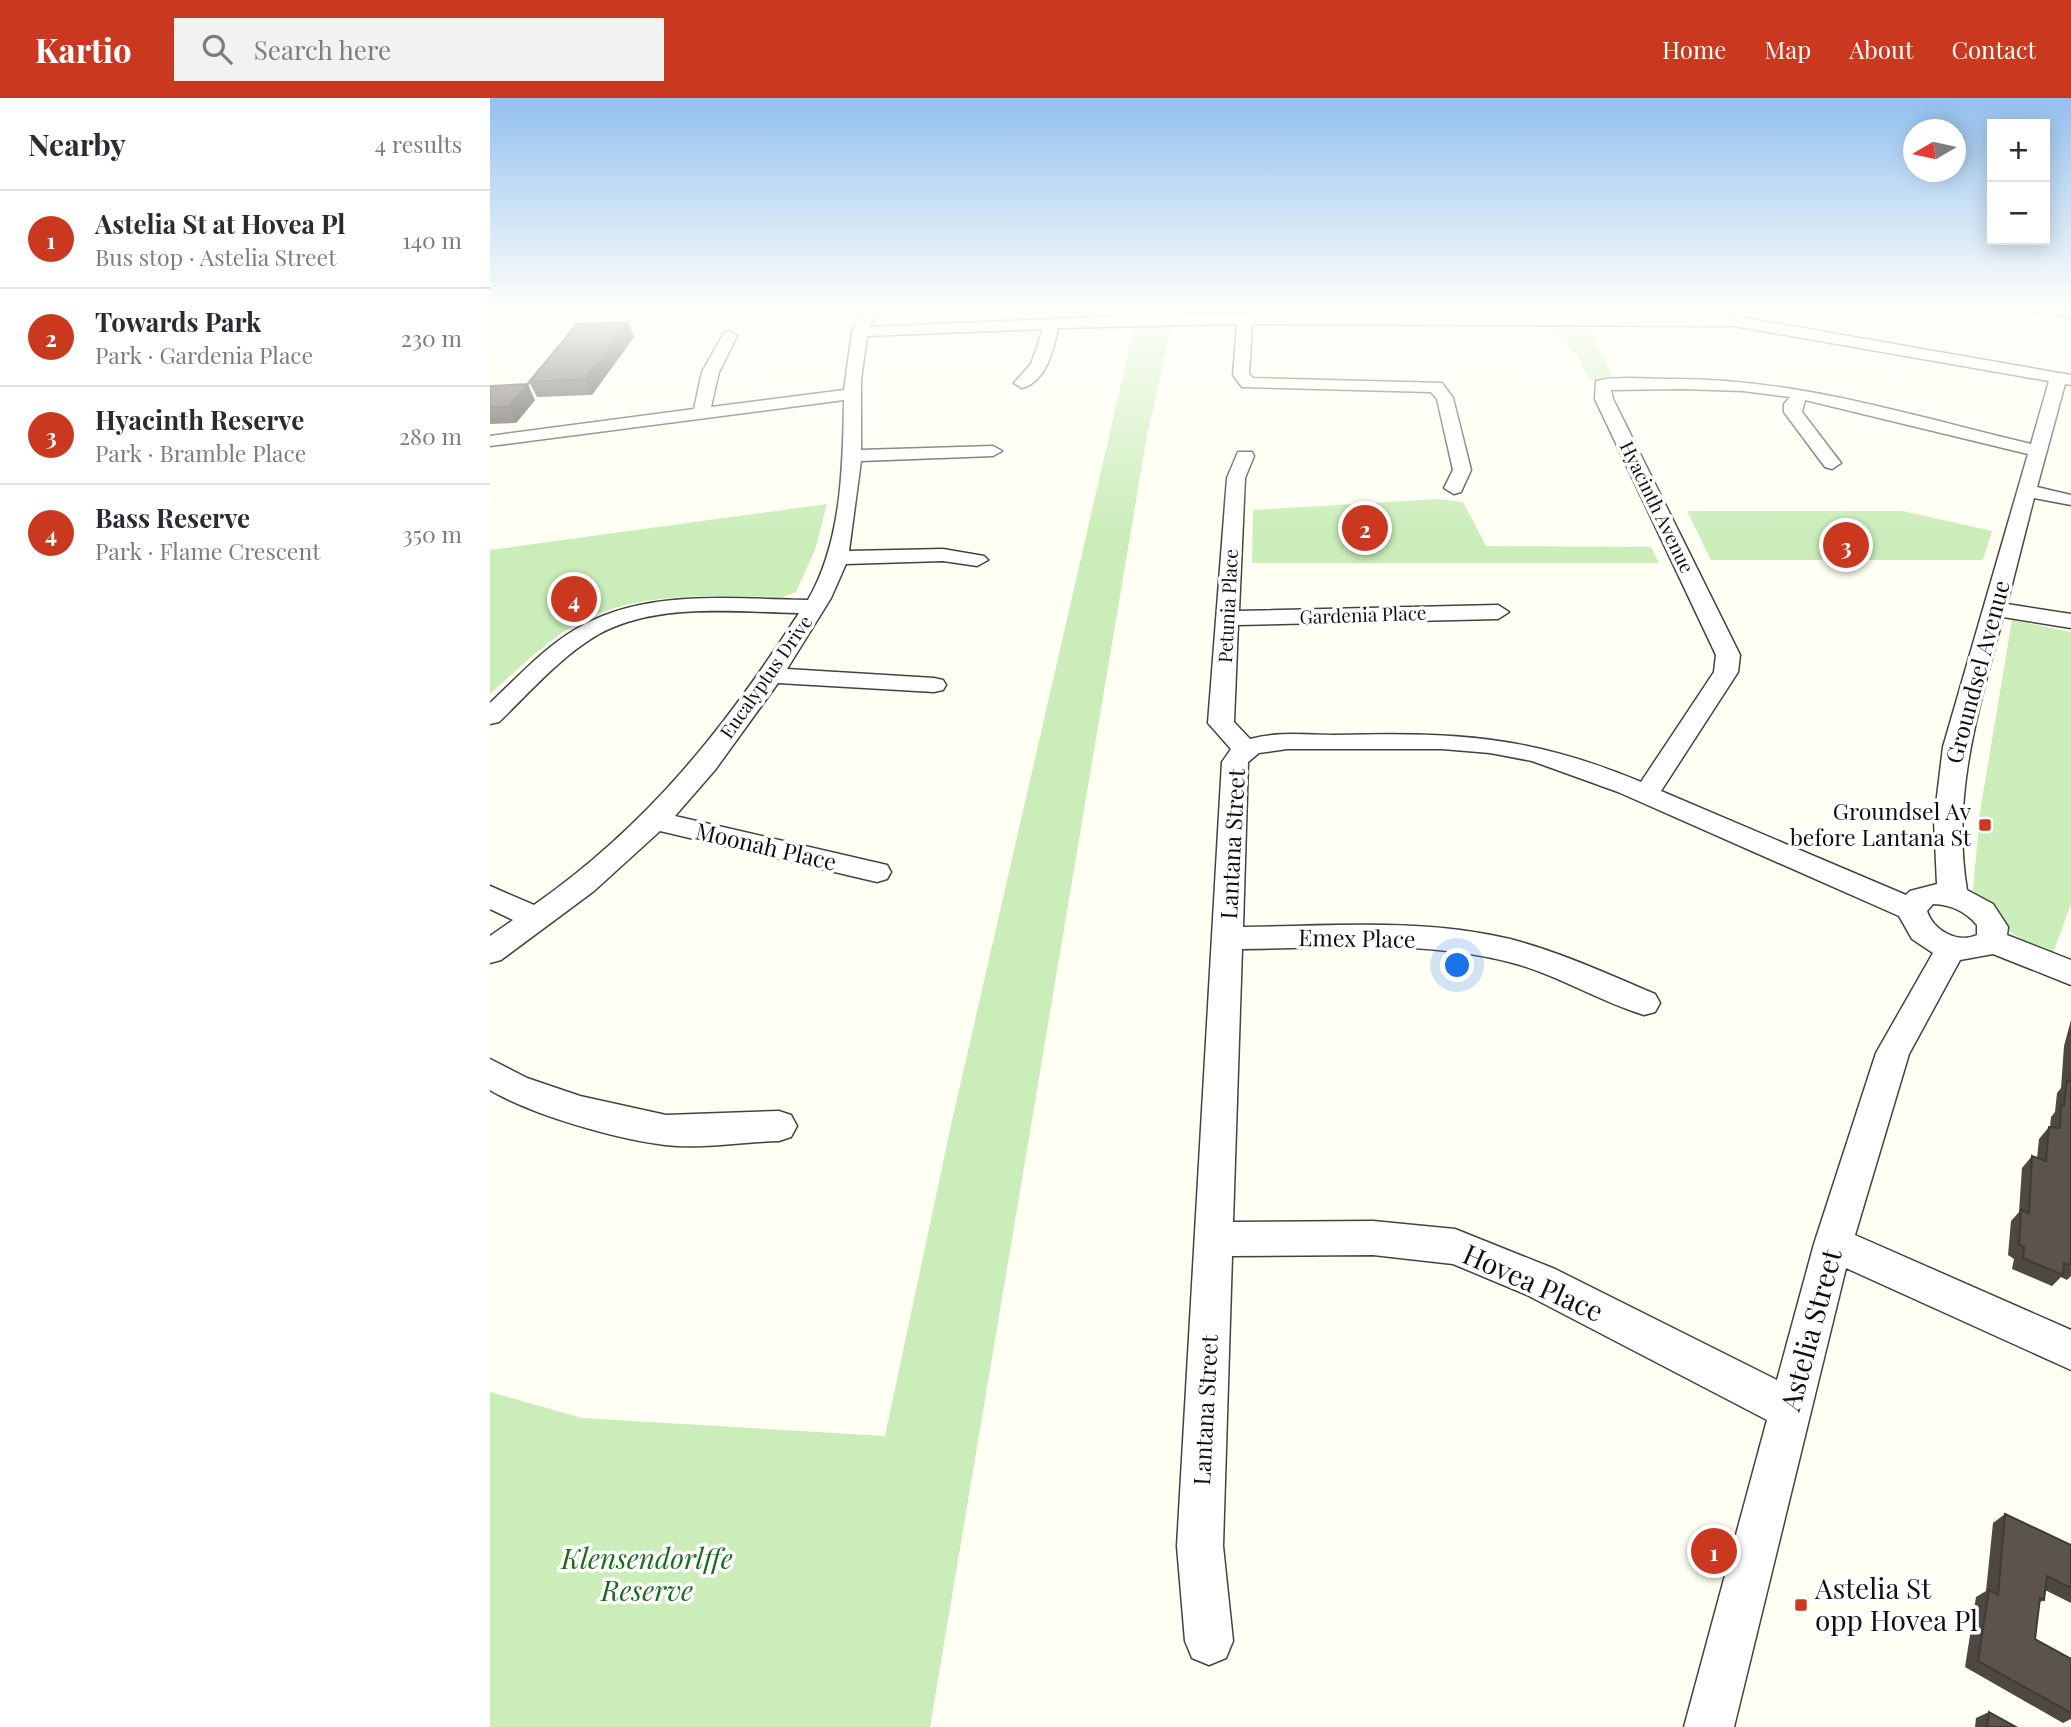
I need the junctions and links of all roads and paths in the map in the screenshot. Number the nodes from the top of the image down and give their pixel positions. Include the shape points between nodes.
1 (705, 384) edge
2 (852, 384) edge
3 (1296, 384) edge
4 (1720, 384) edge
5 (1722, 384) edge
6 (2063, 384) edge
7 (851, 394) junction
8 (1800, 395) junction
9 (702, 411) junction
10 (490, 441) edge
11 (993, 451) dead end
12 (2039, 452) junction
13 (852, 456) junction
14 (1245, 456) dead end
15 (1832, 463) dead end
16 (1454, 488) dead end
17 (2028, 491) junction
18 (2066, 500) dead end
19 (838, 558) junction
20 (977, 560) dead end
21 (814, 607) junction
22 (1995, 609) junction
23 (1498, 612) dead end
24 (1228, 618) junction
25 (2071, 621) edge
26 (772, 675) junction
27 (934, 685) dead end
28 (490, 717) edge
29 (1245, 748) junction
30 (1646, 794) junction
31 (655, 821) junction
32 (877, 872) dead end
33 (490, 896) edge
34 (1953, 896) junction
35 (1912, 910) junction
36 (535, 918) junction
37 (1228, 938) junction
38 (1991, 941) junction
39 (1952, 947) junction
40 (490, 952) edge
41 (2071, 973) edge
42 (1644, 1003) dead end
43 (490, 1073) edge
44 (779, 1126) dead end
45 (1214, 1239) junction
46 (1833, 1244) junction
47 (2071, 1350) edge
48 (1790, 1409) junction
49 (1209, 1641) dead end
50 (1709, 1727) edge

1 - 9 street
2 - 7 street, Eucalyptus Drive
3 - 16 street via 1436,387 1445,398 1462,470
4 - 30 street, Hyacinth Avenue via 1602,385 1604,399 1728,655 1726,672
5 - 8 street, Hyacinth Avenue
6 - 12 street, Groundsel Avenue
7 - 9 street
7 - 13 street, Eucalyptus Drive
8 - 12 street, Hyacinth Avenue
8 - 15 street via 1793,412
9 - 10 street
11 - 13 street
12 - 17 street, Groundsel Avenue
13 - 19 street, Eucalyptus Drive
14 - 24 street, Petunia Place via 1236,478
17 - 18 street
17 - 22 street, Groundsel Avenue
19 - 20 street via 943,555
19 - 21 street, Eucalyptus Drive
21 - 26 street, Eucalyptus Drive
21 - 28 street via 662,608 617,618 567,646
22 - 25 street
22 - 34 street, Groundsel Avenue via 1946,794
23 - 24 street, Gardenia Place
24 - 29 street, Petunia Place via 1221,723
26 - 27 street
26 - 31 street, Eucalyptus Drive
29 - 30 street, Lantana Street via 1272,743 1476,744 1546,756
29 - 37 street, Lantana Street via 1235,762
30 - 35 street, Lantana Street
31 - 32 street, Moonah Place
31 - 36 street, Eucalyptus Drive via 597,873
33 - 36 street
34 - 35 street via 1925,896
34 - 38 street via 1987,916 1993,927
35 - 39 street via 1923,931
36 - 40 street, Eucalyptus Drive
37 - 42 street, Emex Place via 1417,939 1491,946
37 - 45 street, Lantana Street
38 - 39 street via 1975,948
38 - 41 street
39 - 46 street, Astelia Street via 1893,1053
43 - 44 street via 514,1088 580,1111 666,1130
45 - 48 street, Hovea Place via 1373,1238 1455,1247 1541,1282
45 - 49 street, Lantana Street via 1200,1546
46 - 47 street
46 - 48 street, Astelia Street
48 - 50 street, Astelia Street

